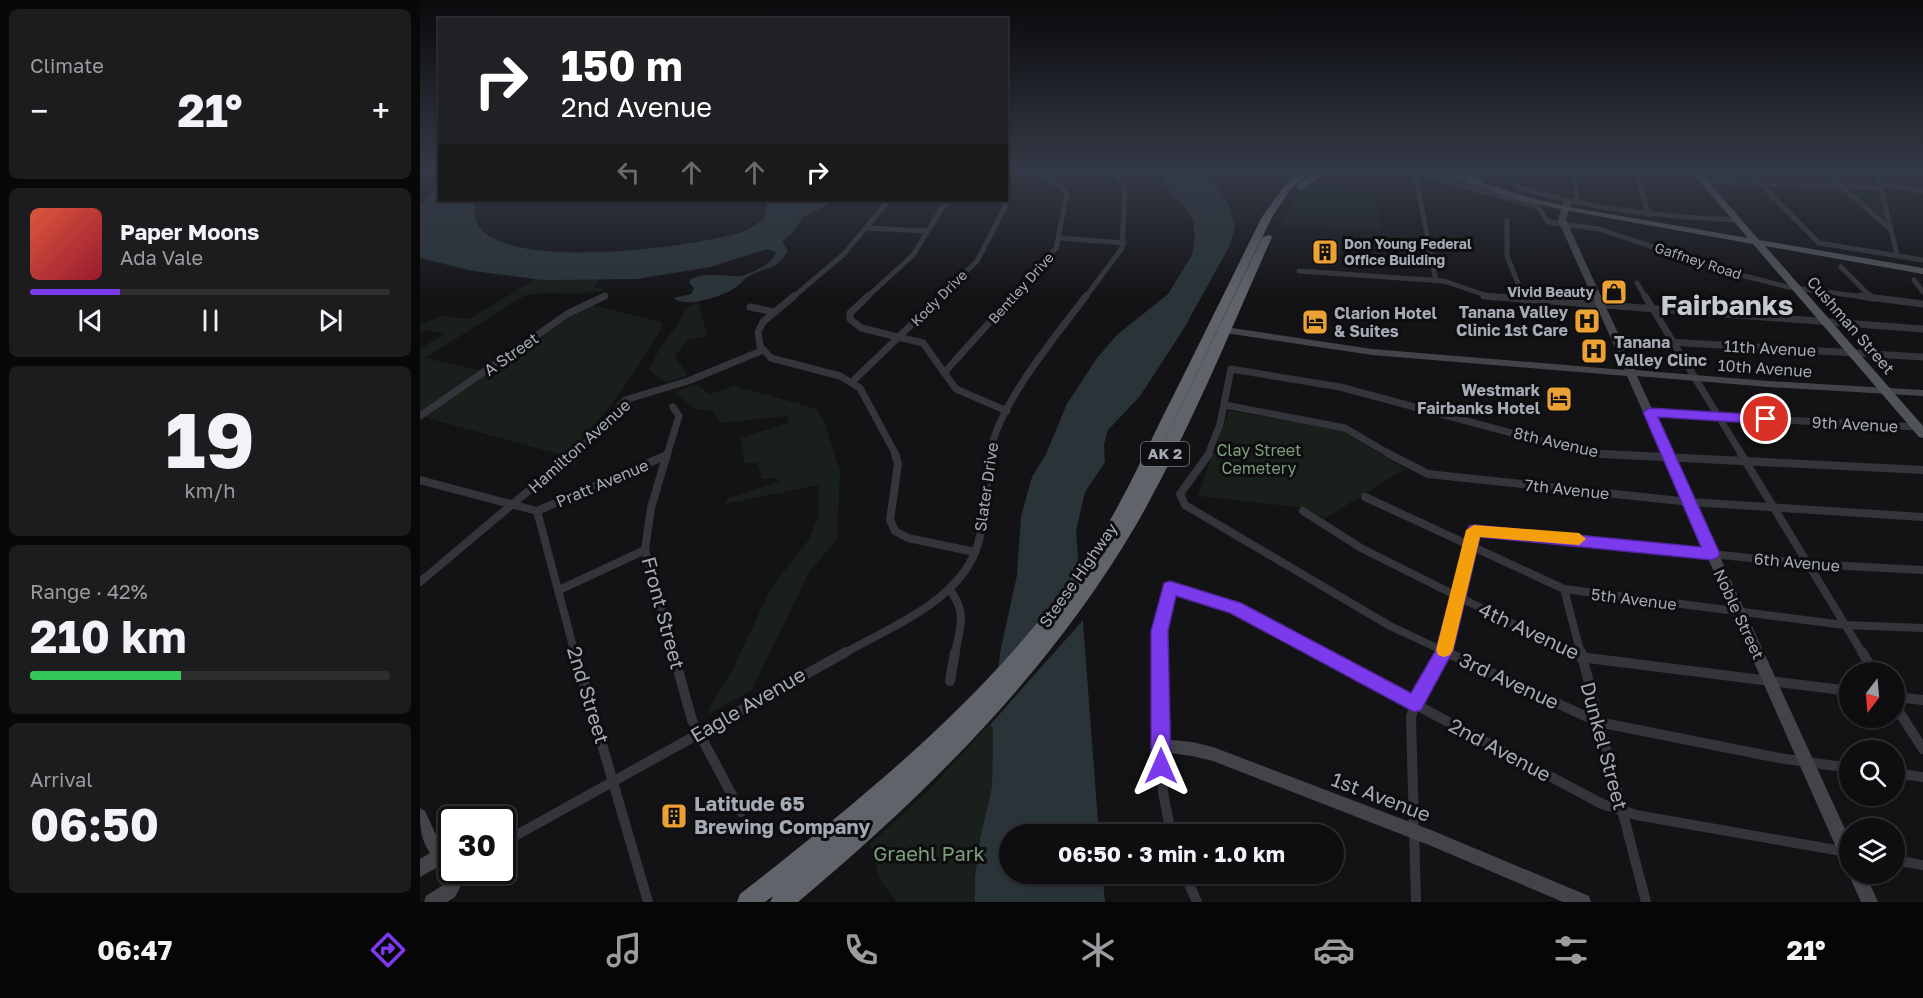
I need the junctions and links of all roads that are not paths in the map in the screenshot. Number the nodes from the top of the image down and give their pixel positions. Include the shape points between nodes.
1 (878, 213) edge
2 (941, 213) edge
3 (1002, 213) edge
4 (1063, 213) edge
5 (1125, 213) edge
6 (1270, 213) edge
7 (1281, 213) edge
8 (1422, 213) edge
9 (1543, 213) edge
10 (1563, 213) edge
11 (1604, 213) edge
12 (1638, 213) edge
13 (1731, 213) edge
14 (1789, 213) edge
15 (1872, 213) edge
16 (1887, 213) edge
17 (1648, 215) joint
18 (1507, 220) dead end
19 (1737, 220) junction
20 (1564, 224) junction
21 (866, 228) junction
22 (1890, 229) junction
23 (927, 231) junction
24 (1060, 238) junction
25 (1755, 241) junction
26 (1125, 243) junction
27 (1897, 255) junction
28 (1923, 260) edge
29 (1923, 264) edge
30 (1841, 267) dead end
31 (1299, 271) dead end
32 (1923, 271) edge
33 (1914, 280) dead end
34 (1436, 281) junction
35 (1637, 283) dead end
36 (1798, 289) junction
37 (1923, 292) edge
38 (605, 296) dead end
39 (1872, 298) junction
40 (1525, 300) junction
41 (1923, 304) edge
42 (1601, 305) junction
43 (750, 307) dead end
44 (1652, 310) junction
45 (774, 312) junction
46 (1825, 322) junction
47 (1219, 329) junction
48 (1923, 329) edge
49 (900, 337) junction
50 (1617, 339) junction
51 (1672, 342) junction
52 (761, 351) junction
53 (1851, 352) junction
54 (1923, 357) edge
55 (944, 373) junction
56 (1632, 374) junction
57 (1693, 378) junction
58 (852, 382) junction
59 (1885, 390) junction
60 (1923, 393) edge
61 (1226, 405) junction
62 (673, 407) dead end
63 (1006, 411) junction
64 (1650, 412) junction
65 (420, 416) edge
66 (1718, 417) junction
67 (1920, 431) edge
68 (667, 455) junction
69 (1668, 457) junction
70 (1743, 462) junction
71 (1923, 470) edge
72 (420, 480) edge
73 (1365, 497) dead end
74 (1690, 502) junction
75 (514, 503) junction
76 (1775, 509) junction
77 (537, 511) junction
78 (1303, 511) dead end
79 (1923, 517) edge
80 (1468, 547) junction
81 (645, 550) junction
82 (975, 552) junction
83 (1712, 554) junction
84 (1809, 564) junction
85 (1095, 567) junction
86 (1923, 570) edge
87 (420, 582) edge
88 (1564, 589) junction
89 (559, 590) junction
90 (949, 590) junction
91 (1459, 597) junction
92 (1738, 612) junction
93 (1844, 625) junction
94 (1923, 628) edge
95 (1444, 651) junction
96 (1580, 657) junction
97 (1868, 662) edge
98 (950, 681) dead end
99 (1771, 683) junction
100 (1839, 690) edge
101 (1905, 698) edge
102 (1923, 700) edge
103 (1414, 704) junction
104 (1905, 721) edge
105 (1598, 722) junction
106 (701, 732) junction
107 (1160, 746) junction
108 (1923, 749) edge
109 (1807, 763) junction
110 (1839, 767) edge
111 (1905, 775) edge
112 (1923, 777) edge
113 (613, 781) junction
114 (1620, 811) junction
115 (741, 812) dead end
116 (420, 816) edge
117 (1169, 824) edge
118 (1412, 832) junction
119 (1839, 834) edge
120 (516, 836) edge
121 (438, 848) edge
122 (1839, 852) edge
123 (438, 861) edge
124 (1905, 862) edge
125 (1923, 865) edge
126 (420, 869) edge
127 (454, 884) edge
128 (1189, 884) edge
129 (1861, 884) edge
130 (432, 902) edge
131 (648, 902) edge
132 (748, 902) edge
133 (781, 902) edge
134 (1197, 902) edge
135 (1416, 902) edge
136 (1583, 902) edge
137 (1646, 902) edge
138 (1870, 902) edge

1 - 21 street
2 - 23 street
3 - 49 street, Kody Drive via 977,261
4 - 24 street, Bentley Drive
5 - 26 street
6 - 47 highway, Steese Highway / AK 2
7 - 47 highway, Steese Highway / AK 2
8 - 34 street, Gaffney Road
9 - 20 street, Gaffney Road via 1545,220
10 - 20 street, Noble Street
11 - 25 main road
12 - 17 street
13 - 19 main road, Cushman Street
14 - 27 street via 1819,243
15 - 22 street
16 - 22 street
17 - 19 street
18 - 40 street via 1507,256
19 - 25 main road, Cushman Street
20 - 36 street, Gaffney Road via 1599,229 1729,272
20 - 42 street, Noble Street
21 - 23 street
21 - 45 street via 844,254
22 - 27 street
23 - 49 street via 913,255 850,313 853,323 861,328
24 - 26 street
24 - 55 street, Bentley Drive via 1053,252
25 - 29 main road
25 - 32 main road
25 - 36 main road, Cushman Street
26 - 63 street, Slater Drive via 1033,366
27 - 28 street
30 - 39 street
31 - 34 street
33 - 37 street
34 - 40 street via 1449,282 1479,296
35 - 44 street
36 - 39 street, Gaffney Road
36 - 46 main road, Cushman Street
38 - 65 street, A Street via 569,313
39 - 41 street, Gaffney Road
40 - 42 street
42 - 44 street
42 - 50 street, Noble Street
43 - 45 street
44 - 46 street
44 - 51 street
45 - 52 street via 757,334
46 - 48 street
46 - 53 main road, Cushman Street
47 - 56 street, 10th Avenue via 1349,350
47 - 85 highway, Steese Highway / AK 2 via 1152,483
49 - 55 street via 923,343
49 - 58 street, Kody Drive
50 - 51 street, 11th Avenue
50 - 56 street, Noble Street
51 - 53 street, 11th Avenue
51 - 57 street
52 - 58 street via 771,358
52 - 75 street, Hamilton Avenue via 688,381 625,400 590,439
53 - 54 street, 11th Avenue
53 - 59 main road, Cushman Street
55 - 63 street via 962,394
56 - 57 street, 10th Avenue
56 - 64 street, Noble Street
57 - 59 street, 10th Avenue
57 - 66 street
58 - 82 street, Slater Drive via 867,398 894,448 898,464 890,520 895,531 908,538
59 - 60 street, 10th Avenue
59 - 67 main road, Cushman Street
61 - 69 street, 8th Avenue via 1231,369 1340,387 1586,453
61 - 74 street, 7th Avenue via 1345,429 1428,474
61 - 95 street, 3rd Avenue via 1209,455 1183,486 1180,494 1185,505 1390,626
62 - 68 street, Front Street via 680,416
63 - 82 street, Slater Drive via 992,437
64 - 66 street, 9th Avenue
64 - 69 street, Noble Street
66 - 67 street, 9th Avenue
66 - 70 street
68 - 77 street, Pratt Avenue
68 - 81 street, Front Street via 651,508
69 - 70 street, 8th Avenue
69 - 74 street, Noble Street
70 - 71 street, 8th Avenue
70 - 76 street
72 - 75 street
73 - 80 street, 5th Avenue
74 - 76 street, 7th Avenue
74 - 83 street, Noble Street
75 - 77 street
75 - 87 street, Hamilton Avenue
76 - 79 street, 7th Avenue
76 - 84 street
77 - 89 street, 2nd Street
78 - 91 street, 4th Avenue via 1361,548
80 - 83 street, 6th Avenue via 1471,533 1480,529
80 - 88 street, 5th Avenue
80 - 91 street
81 - 89 street
81 - 106 street, Front Street via 692,720
82 - 90 street, Eagle Avenue
83 - 84 street, 6th Avenue
83 - 92 street, Noble Street
84 - 86 street, 6th Avenue
84 - 93 street
85 - 132 highway, Steese Highway / AK 2 via 958,721 828,839
85 - 133 highway, Steese Highway / AK 2 via 1017,677 955,745 860,835
88 - 92 street, 5th Avenue
88 - 96 street, Dunkel Street
89 - 113 street, 2nd Street
90 - 98 street via 962,611
90 - 106 street, Eagle Avenue via 923,609
91 - 95 street
91 - 96 street, 4th Avenue
92 - 93 street, 5th Avenue
92 - 99 street, Noble Street
93 - 94 street, 5th Avenue
93 - 97 street
95 - 103 street
95 - 105 street, 3rd Avenue
96 - 99 street, 4th Avenue
96 - 105 street, Dunkel Street
99 - 100 street, 4th Avenue
99 - 109 street, Noble Street
101 - 102 street
103 - 107 street, 2nd Avenue via 1235,608 1170,588 1159,631
103 - 114 street, 2nd Avenue
103 - 118 street via 1410,728
104 - 108 street
105 - 109 street, 3rd Avenue
105 - 114 street, Dunkel Street
106 - 113 street, Eagle Avenue
106 - 115 street, Front Street
107 - 117 street
107 - 118 street, 1st Avenue via 1213,754
109 - 110 street, 3rd Avenue
109 - 119 street, Noble Street
111 - 112 street
113 - 120 street, Eagle Avenue
113 - 131 street, 2nd Street
114 - 122 street, 2nd Avenue
114 - 137 street, Dunkel Street
116 - 121 street via 430,841
118 - 135 street
118 - 136 street, 1st Avenue
123 - 126 street
124 - 125 street
127 - 130 street
128 - 134 street
129 - 138 street

